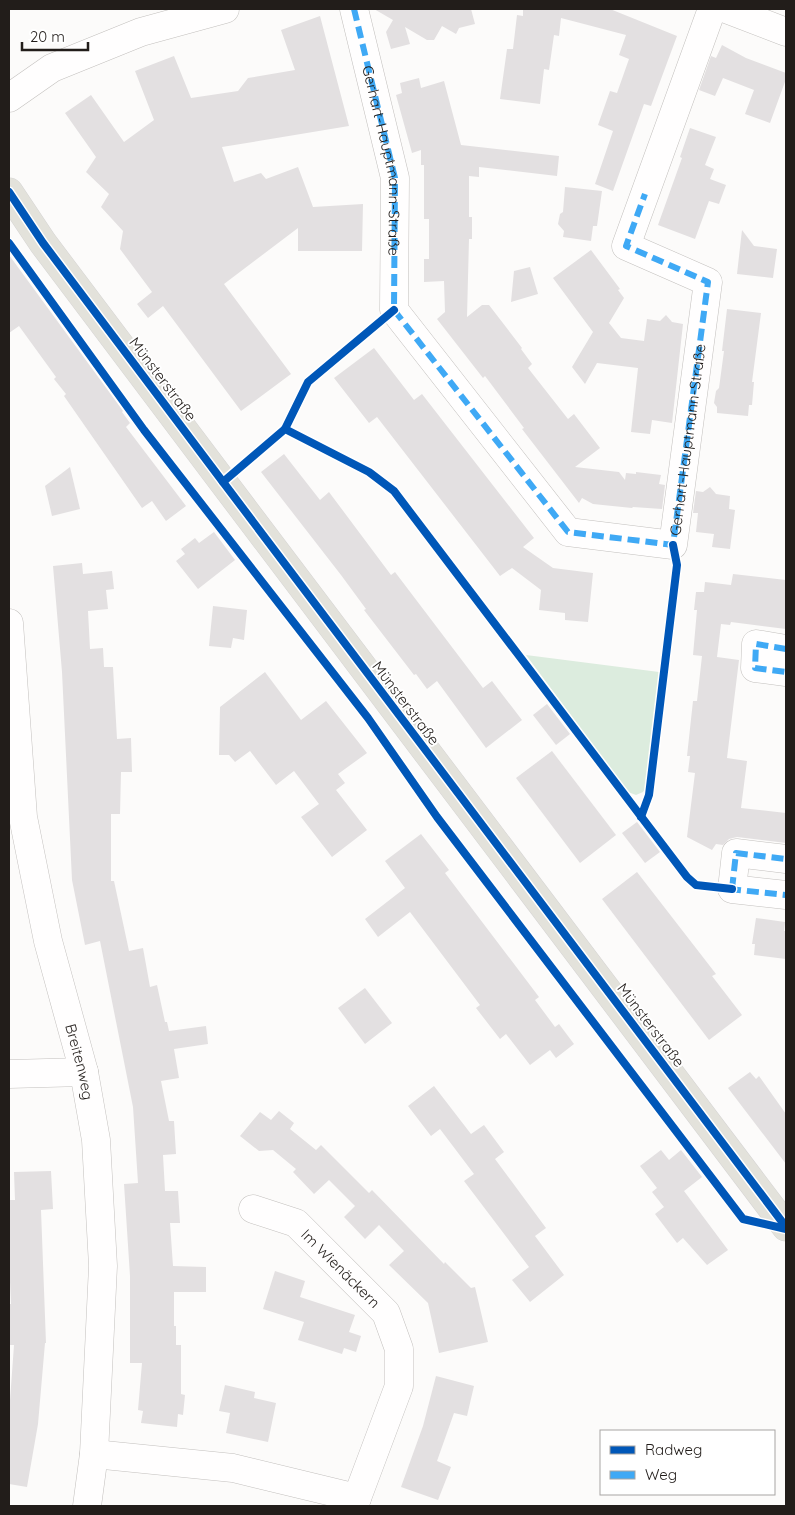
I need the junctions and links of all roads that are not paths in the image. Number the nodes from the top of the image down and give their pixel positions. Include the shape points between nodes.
1 (354, 9) edge
2 (712, 9) edge
3 (726, 9) edge
4 (221, 10) edge
5 (786, 32) edge
6 (9, 98) edge
7 (9, 192) edge
8 (9, 623) edge
9 (786, 649) edge
10 (786, 672) edge
11 (786, 859) edge
12 (786, 895) edge
13 (84, 1072) junction
14 (9, 1074) edge
15 (253, 1210) dead end
16 (786, 1227) edge
17 (94, 1454) junction
18 (355, 1502) edge
19 (87, 1506) edge

1 - 2 street, Gerhart-Hauptmann-Straße via 395,178 394,310 568,532 673,545 708,282 626,246
3 - 5 street
4 - 6 street via 141,32 52,68
7 - 16 main road, Münsterstraße via 43,243
8 - 13 street, Breitenweg via 23,817 48,941
9 - 10 street via 756,644 755,668
11 - 12 street via 736,853 732,889
13 - 14 street
13 - 17 street, Breitenweg via 96,1140 103,1266
15 - 18 street, Im Wienäckern via 296,1223 386,1313 399,1350 399,1386
17 - 18 street, Im Wienäckern via 233,1468
17 - 19 street, Breitenweg

